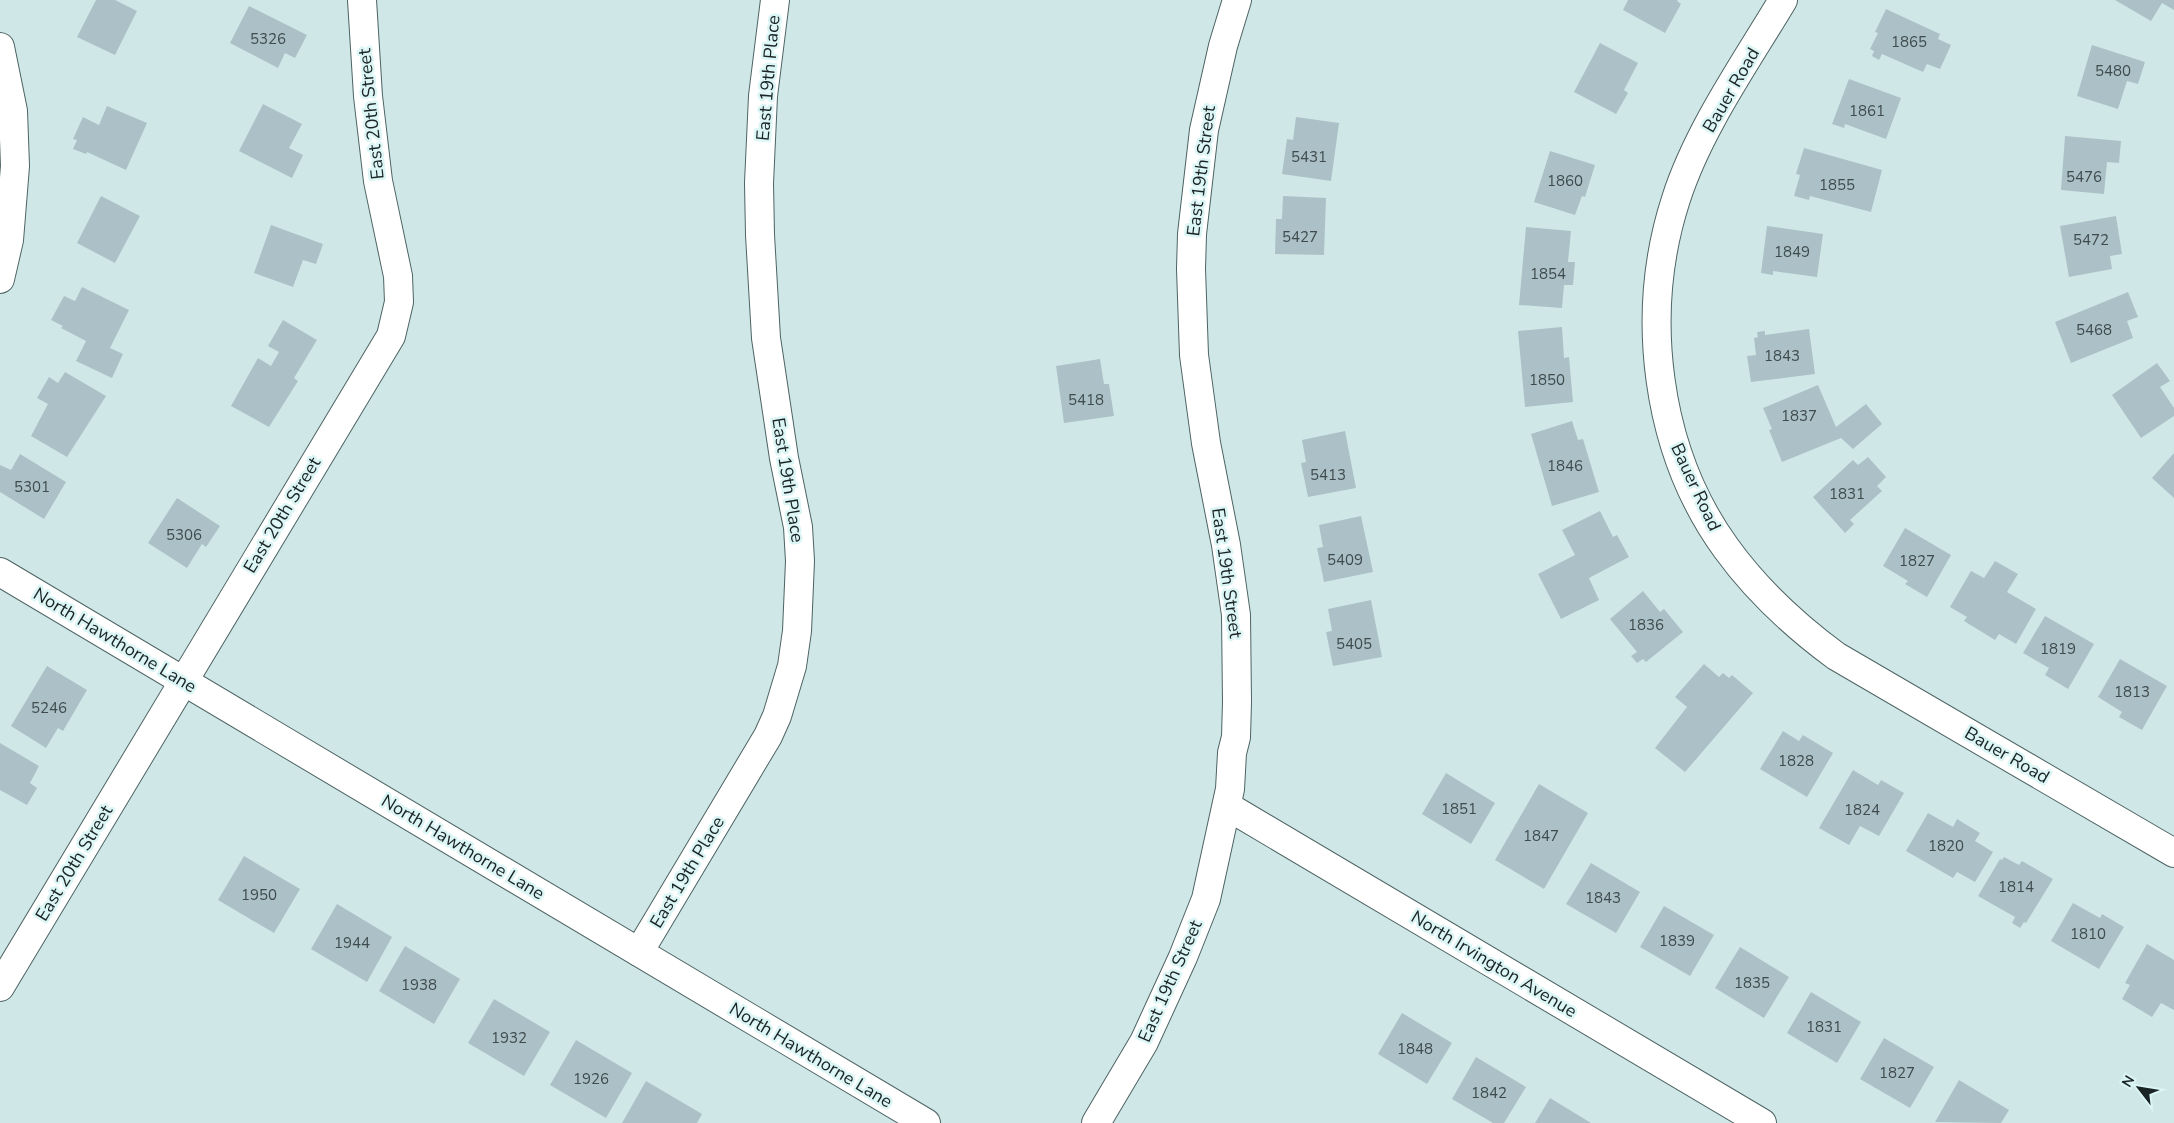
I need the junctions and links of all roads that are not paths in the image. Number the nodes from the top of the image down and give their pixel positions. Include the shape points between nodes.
1 (362, 0) edge
2 (776, 0) edge
3 (1237, 0) edge
4 (1783, 0) edge
5 (0, 46) edge
6 (0, 279) edge
7 (0, 572) edge
8 (183, 680) junction
9 (1227, 806) junction
10 (2174, 853) edge
11 (639, 952) junction
12 (0, 987) edge
13 (926, 1123) edge
14 (1096, 1123) edge
15 (1762, 1123) edge

1 - 8 street, East 20th Street via 377,173 398,276 399,302 391,336
2 - 11 street, East 19th Place via 763,96 760,235 768,356 798,527 797,631 788,683 768,736
3 - 9 street, East 19th Street via 1204,130 1191,268 1194,355 1236,615 1236,737
4 - 10 street, Bauer Road via 1695,151 1676,199 1660,267 1657,353 1661,388 1673,438 1692,488 1725,547 1747,576 1809,636
5 - 6 street via 13,111 15,166 9,240
7 - 8 street, North Hawthorne Lane
8 - 11 street, North Hawthorne Lane
8 - 12 street, East 20th Street
9 - 14 street, East 19th Street via 1206,899 1183,957 1144,1042
9 - 15 street, North Irvington Avenue
11 - 13 street, North Hawthorne Lane

